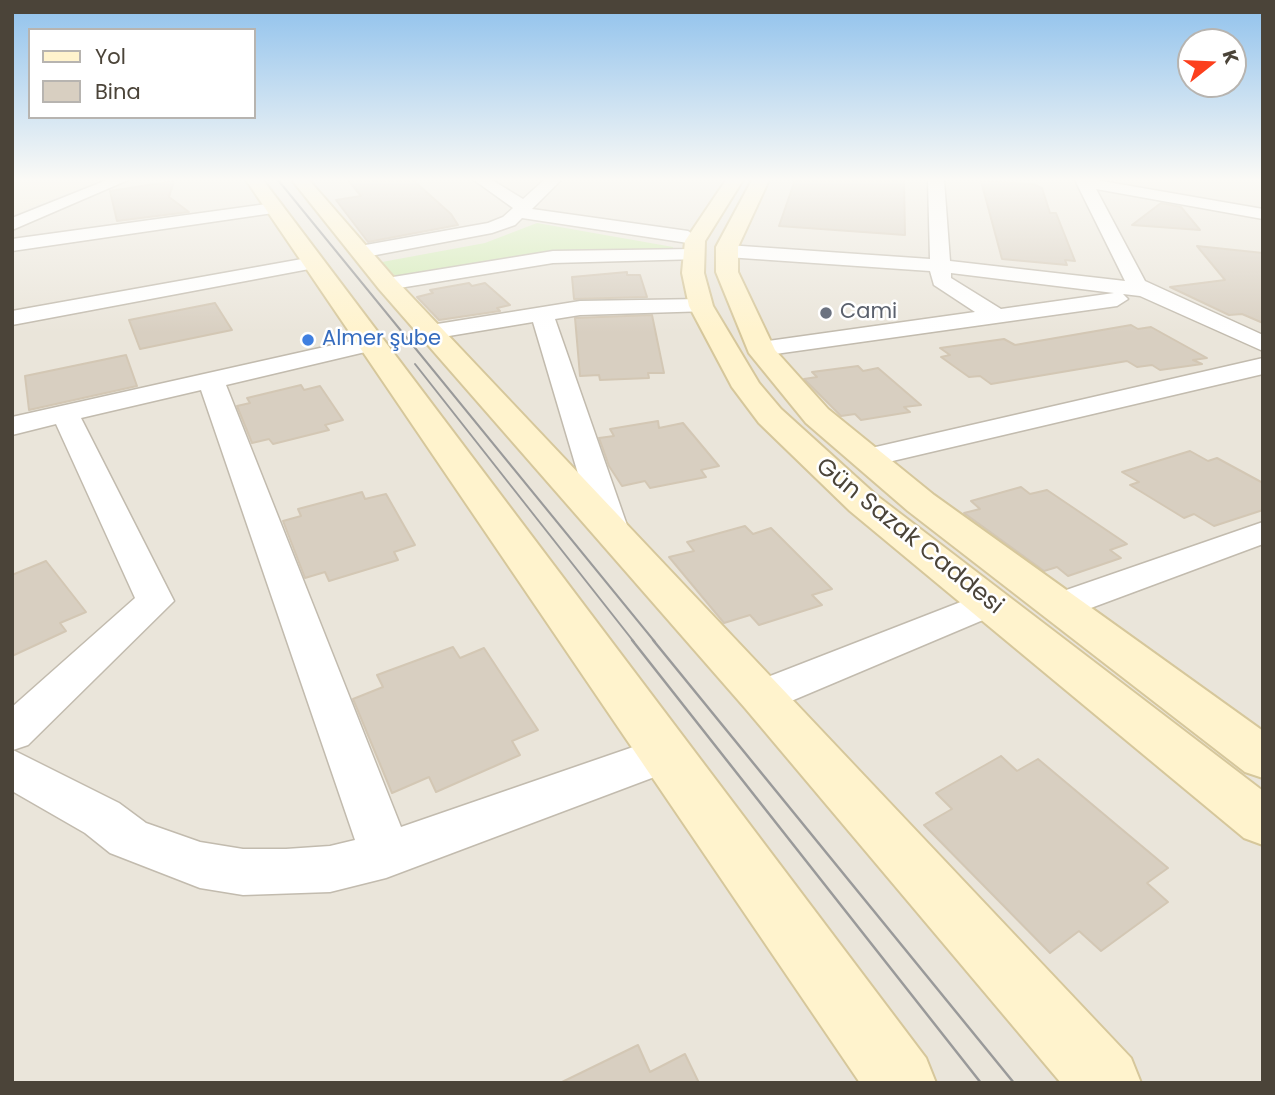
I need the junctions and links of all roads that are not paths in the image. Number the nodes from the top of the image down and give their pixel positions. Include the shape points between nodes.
1 (54, 231) edge
2 (90, 231) edge
3 (297, 231) edge
4 (328, 231) edge
5 (483, 231) edge
6 (625, 231) edge
7 (712, 231) edge
8 (719, 231) edge
9 (938, 231) edge
10 (1109, 231) edge
11 (55, 239) junction
12 (12, 246) edge
13 (705, 248) junction
14 (313, 263) junction
15 (940, 266) junction
16 (374, 268) junction
17 (1148, 292) junction
18 (701, 306) junction
19 (542, 313) junction
20 (997, 316) junction
21 (12, 318) edge
22 (1263, 328) edge
23 (431, 332) junction
24 (1237, 334) junction
25 (369, 344) junction
26 (1263, 344) edge
27 (761, 349) junction
28 (1263, 366) edge
29 (211, 380) junction
30 (65, 414) junction
31 (12, 426) edge
32 (867, 458) junction
33 (612, 531) junction
34 (1263, 533) edge
35 (989, 603) junction
36 (1059, 606) junction
37 (762, 696) junction
38 (12, 733) edge
39 (665, 754) junction
40 (1263, 758) edge
41 (12, 768) edge
42 (1263, 822) edge
43 (386, 855) junction
44 (901, 1083) edge
45 (1107, 1083) edge

1 - 11 street
2 - 11 street
3 - 14 street
4 - 16 street
5 - 16 street
6 - 13 street
7 - 13 street
8 - 13 street
9 - 15 street
10 - 17 street via 1133,279
11 - 12 street
13 - 15 street
13 - 16 street
13 - 18 street, Gün Sazak Caddesi
13 - 27 street, Gün Sazak Caddesi via 727,272
14 - 21 street
14 - 25 street
15 - 17 street
15 - 20 street via 941,281
16 - 23 street
17 - 20 street
17 - 24 street
18 - 19 street
18 - 35 street, Gün Sazak Caddesi via 747,387 800,447
19 - 23 street
19 - 33 street
20 - 27 street
22 - 24 street
23 - 33 street
24 - 26 street
25 - 29 street
25 - 39 street
27 - 32 street, Gün Sazak Caddesi via 817,416
28 - 32 street
29 - 30 street
29 - 43 street
30 - 31 street
30 - 38 street via 155,601
32 - 36 street, Gün Sazak Caddesi
33 - 37 street
34 - 36 street
35 - 37 street
35 - 42 street, Gün Sazak Caddesi
36 - 40 street, Gün Sazak Caddesi
37 - 45 street
39 - 43 street
39 - 44 street
41 - 43 street via 102,818 128,838 200,865 286,872 330,869

